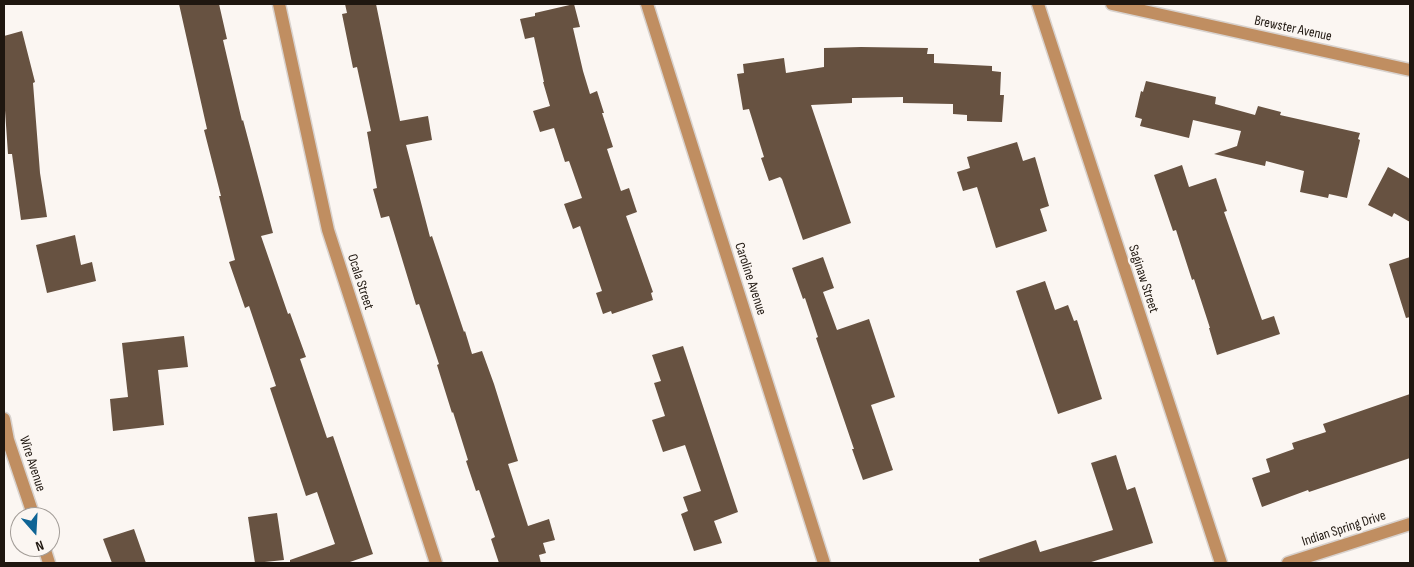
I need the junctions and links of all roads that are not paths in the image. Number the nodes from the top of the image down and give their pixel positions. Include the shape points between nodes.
1 (279, 4) edge
2 (647, 4) edge
3 (1038, 4) edge
4 (1112, 4) edge
5 (1410, 70) edge
6 (4, 419) edge
7 (31, 507) edge
8 (1410, 524) edge
9 (436, 563) edge
10 (824, 563) edge
11 (1221, 563) edge
12 (1288, 563) edge

1 - 9 street, Ocala Street via 328,230
2 - 10 street, Caroline Avenue
3 - 11 street, Saginaw Street
4 - 5 street, Brewster Avenue
6 - 7 street, Wire Avenue
8 - 12 street, Indian Spring Drive

